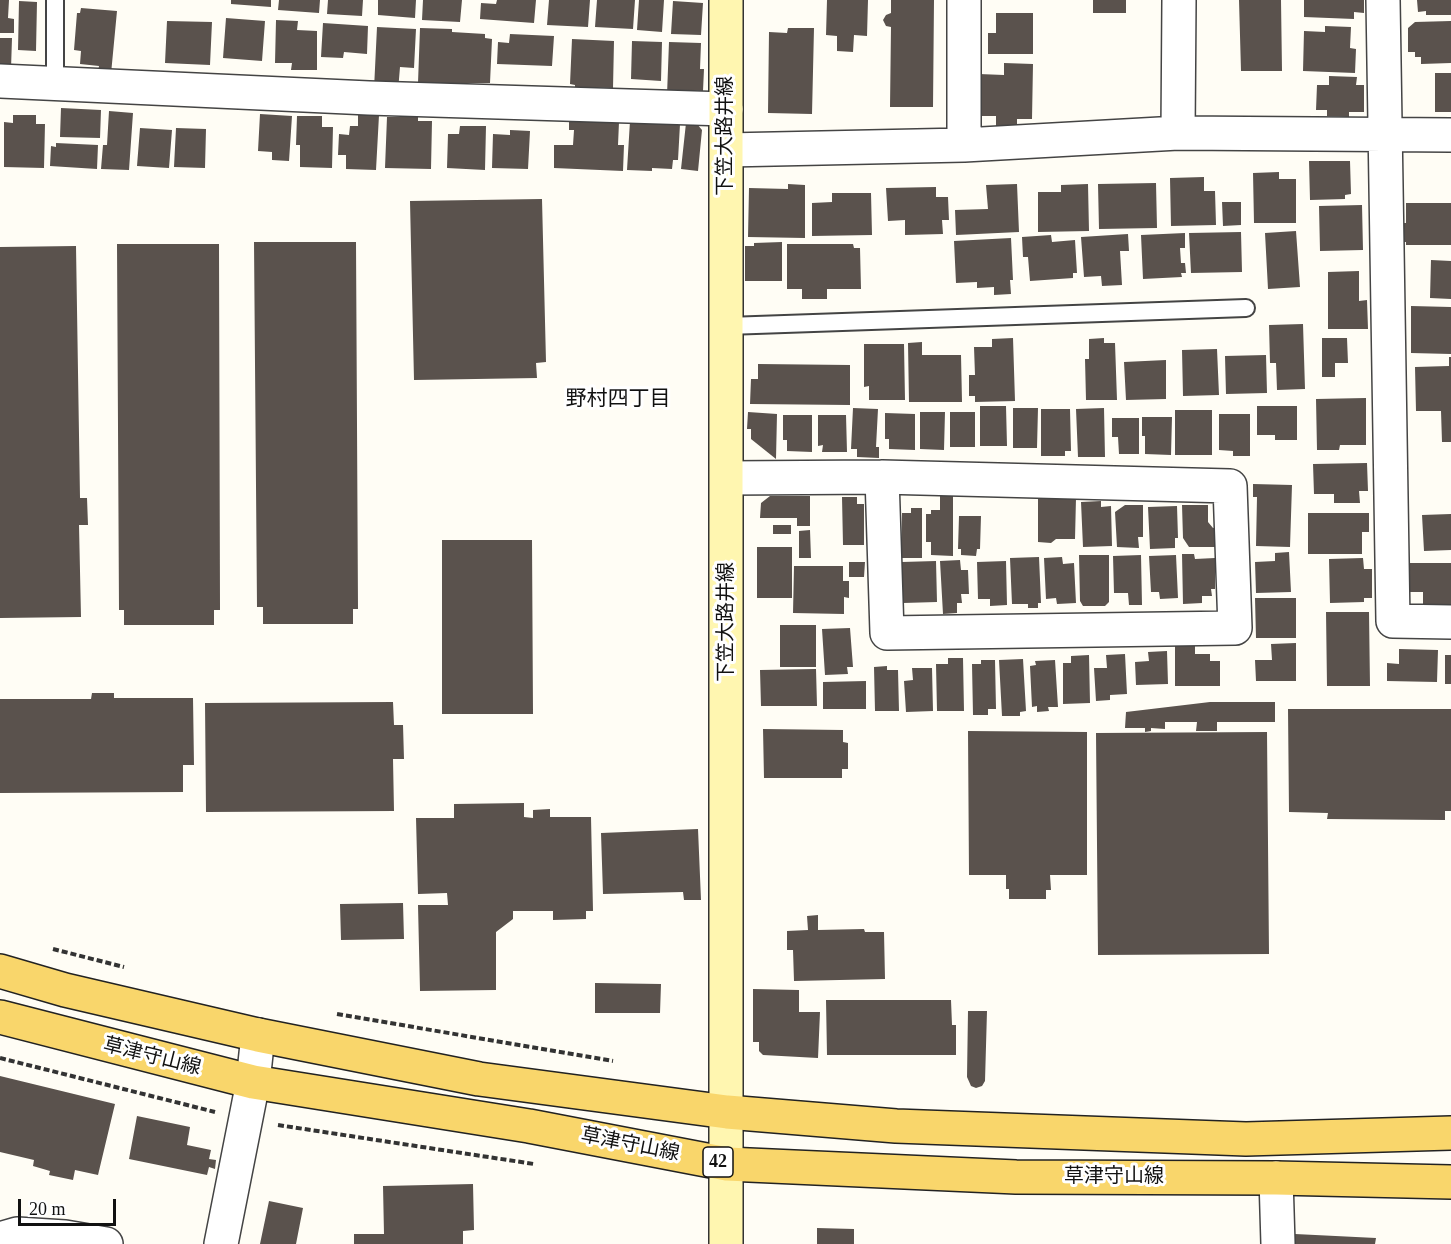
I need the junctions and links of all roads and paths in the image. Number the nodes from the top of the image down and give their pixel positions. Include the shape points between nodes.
1 (55, 0) edge
2 (726, 0) edge
3 (964, 0) edge
4 (1179, 0) edge
5 (1383, 0) edge
6 (0, 81) edge
7 (55, 82) junction
8 (726, 109) junction
9 (1178, 133) junction
10 (1385, 134) junction
11 (1451, 135) edge
12 (964, 145) junction
13 (727, 150) junction
14 (1246, 308) dead end
15 (727, 326) junction
16 (882, 477) junction
17 (726, 478) junction
18 (1451, 622) edge
19 (46, 947) dead end
20 (126, 967) dead end
21 (0, 971) edge
22 (334, 1013) dead end
23 (0, 1017) edge
24 (258, 1035) junction
25 (622, 1062) dead end
26 (253, 1082) junction
27 (727, 1112) junction
28 (1451, 1133) edge
29 (727, 1164) junction
30 (1276, 1178) junction
31 (1451, 1182) edge
32 (0, 1239) edge
33 (106, 1244) edge
34 (220, 1244) edge
35 (726, 1244) edge
36 (1278, 1244) edge

1 - 7 lane
2 - 8 main road, 下笠大路井線
3 - 12 street
4 - 9 street
5 - 10 street
6 - 7 street
7 - 8 street
8 - 13 main road, 下笠大路井線
9 - 10 street
9 - 12 street
10 - 11 street
10 - 18 street via 1393,621
12 - 13 street
13 - 15 main road, 下笠大路井線
14 - 15 lane
15 - 17 main road, 下笠大路井線
16 - 16 street via 1230,486 1235,628 886,633
16 - 17 street
17 - 27 main road, 下笠大路井線
19 - 20 path
21 - 24 main road, 草津守山線
22 - 25 path
23 - 26 main road, 草津守山線 / 42
24 - 26 street
24 - 27 main road, 草津守山線 via 479,1079
26 - 29 main road, 草津守山線 / 42 via 530,1126
26 - 34 street
27 - 28 main road, 草津守山線 via 908,1126 1235,1139
27 - 29 main road, 下笠大路井線
29 - 30 main road, 草津守山線 / 42 via 1016,1177
29 - 35 main road, 下笠大路井線
30 - 31 main road, 草津守山線 / 42
30 - 36 street
32 - 33 street via 17,1234

